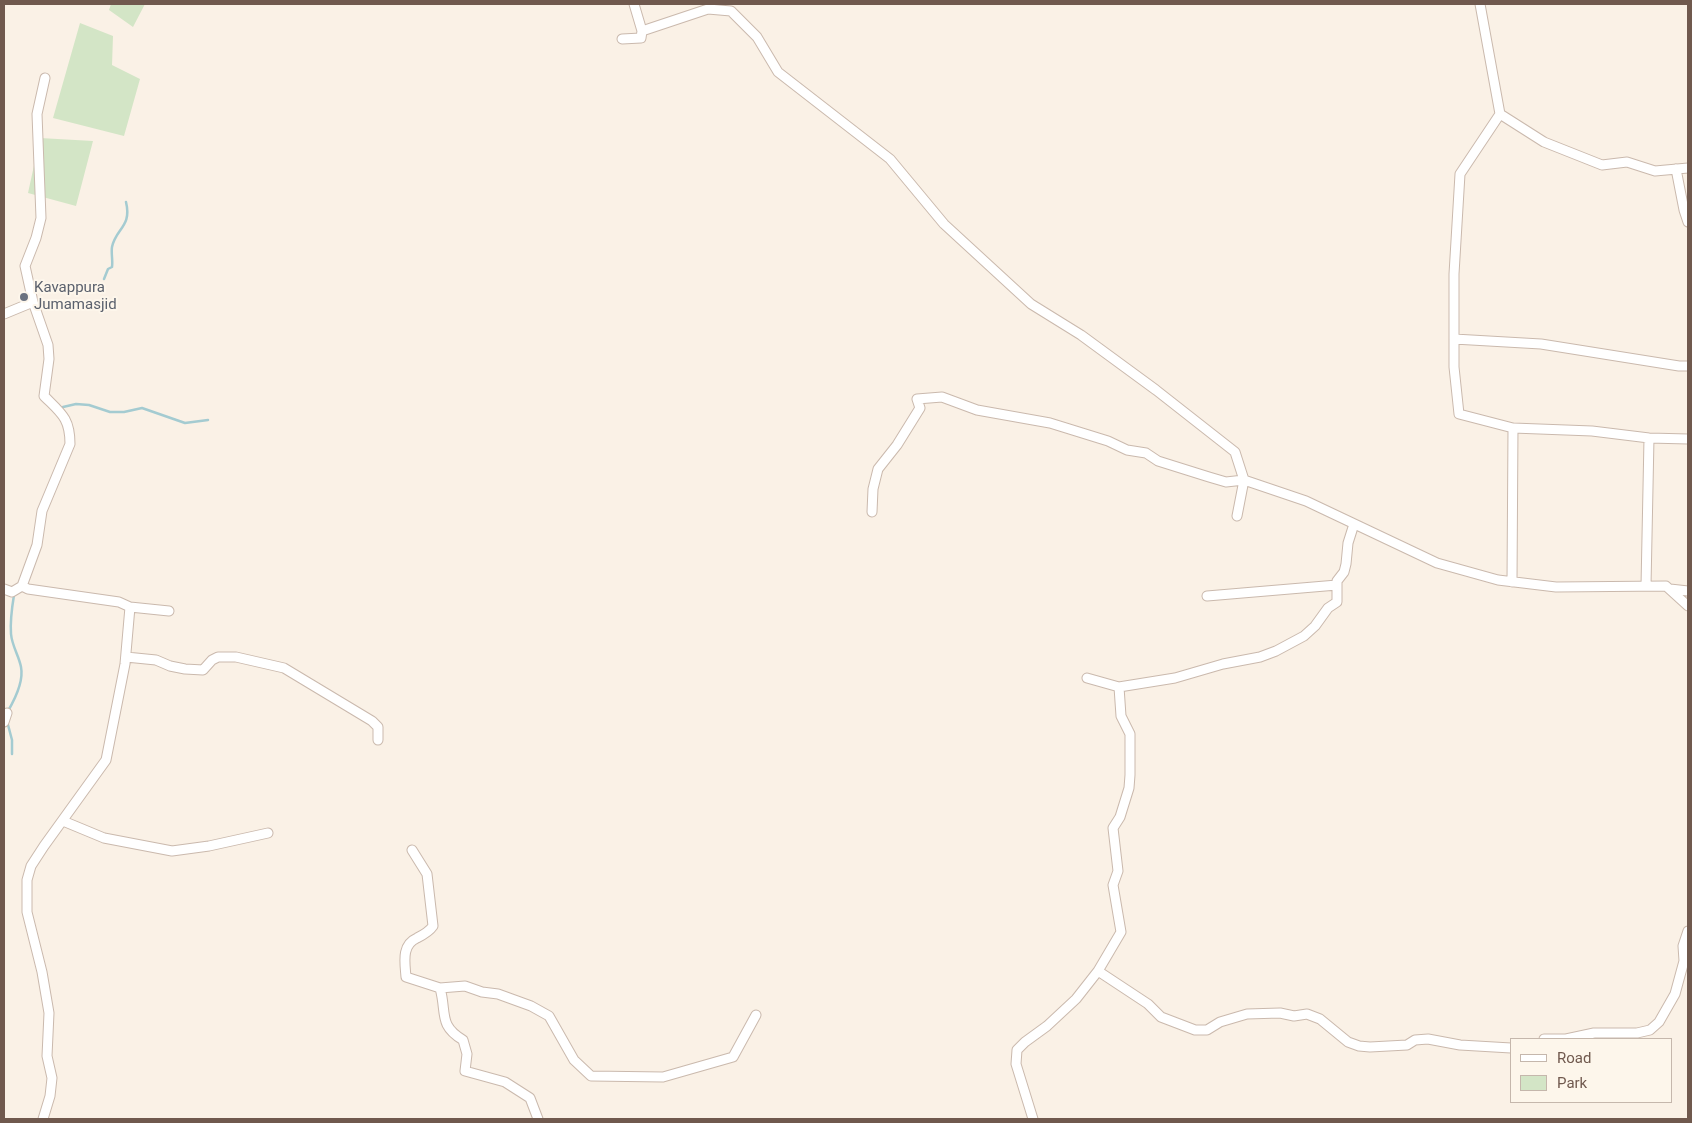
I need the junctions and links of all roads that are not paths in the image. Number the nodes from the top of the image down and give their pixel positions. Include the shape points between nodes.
1 (634, 4) edge
2 (1480, 4) edge
3 (642, 31) junction
4 (622, 39) dead end
5 (45, 78) dead end
6 (1500, 114) junction
7 (1688, 168) edge
8 (1676, 169) junction
9 (1688, 222) edge
10 (30, 303) junction
11 (4, 314) edge
12 (1454, 339) junction
13 (1688, 366) edge
14 (1513, 428) junction
15 (1650, 438) junction
16 (1688, 439) edge
17 (1244, 480) junction
18 (872, 512) dead end
19 (1237, 516) dead end
20 (1354, 524) junction
21 (1512, 582) junction
22 (1337, 585) junction
23 (22, 586) junction
24 (1646, 586) junction
25 (4, 589) edge
26 (1670, 589) junction
27 (1688, 591) edge
28 (1207, 596) dead end
29 (130, 606) junction
30 (1688, 606) edge
31 (169, 611) dead end
32 (126, 657) junction
33 (1087, 678) dead end
34 (1119, 687) junction
35 (7, 713) dead end
36 (4, 722) edge
37 (378, 740) dead end
38 (63, 821) junction
39 (268, 833) dead end
40 (412, 850) dead end
41 (1688, 931) edge
42 (1098, 971) junction
43 (440, 988) junction
44 (756, 1015) dead end
45 (1571, 1038) edge
46 (1510, 1048) edge
47 (43, 1119) edge
48 (538, 1119) edge
49 (1033, 1119) edge

1 - 3 street
2 - 6 street
3 - 4 street via 641,38
3 - 17 street via 708,9 731,11 757,37 778,72 890,159 944,224 1031,304 1081,334 1235,452
5 - 10 street via 37,114 41,218 25,266
6 - 8 street via 1544,142 1602,164 1627,162 1655,171
6 - 12 street via 1460,174
7 - 8 street
8 - 9 street
10 - 11 street
10 - 23 street via 48,345 44,396 67,421 70,444 42,511 37,545
12 - 13 street via 1541,344
12 - 14 street via 1459,414
14 - 15 street via 1592,431
14 - 21 street
15 - 16 street
15 - 24 street
17 - 18 street via 1226,482 1050,423 977,410 942,397 917,399 920,408 878,469
17 - 19 street
17 - 20 street via 1306,501
20 - 21 street via 1437,563
20 - 22 street via 1344,572
21 - 24 street via 1556,587
22 - 28 street
22 - 34 street via 1337,602 1328,608 1315,626 1276,651 1175,678
23 - 25 street via 12,592
23 - 29 street
24 - 26 street
26 - 27 street
26 - 30 street
29 - 31 street
29 - 32 street
32 - 37 street via 156,660 185,669 203,670 212,660 236,657 284,668 372,720 378,727
32 - 38 street via 106,760
33 - 34 street
34 - 42 street via 1121,716 1130,734 1129,788 1113,828 1118,871 1113,885 1121,932
35 - 36 street
38 - 39 street via 104,838 172,851
38 - 47 street via 32,866 27,880 27,912 49,1013 47,1056 52,1078
40 - 43 street via 427,874 433,926 407,946 406,977
41 - 45 street via 1675,994 1659,1022 1650,1030 1637,1034 1594,1033
42 - 46 street via 1148,1004 1161,1017 1195,1030 1207,1030 1220,1022 1247,1014 1306,1014 1320,1019 1348,1042 1370,1048 1407,1045 1415,1040 1428,1039
42 - 49 street via 1076,999 1017,1050 1016,1064
43 - 44 street via 465,986 532,1006 549,1016 574,1060 592,1076 663,1077 732,1057
43 - 48 street via 444,1021 451,1033 463,1040 467,1054 464,1071 506,1082 530,1098

